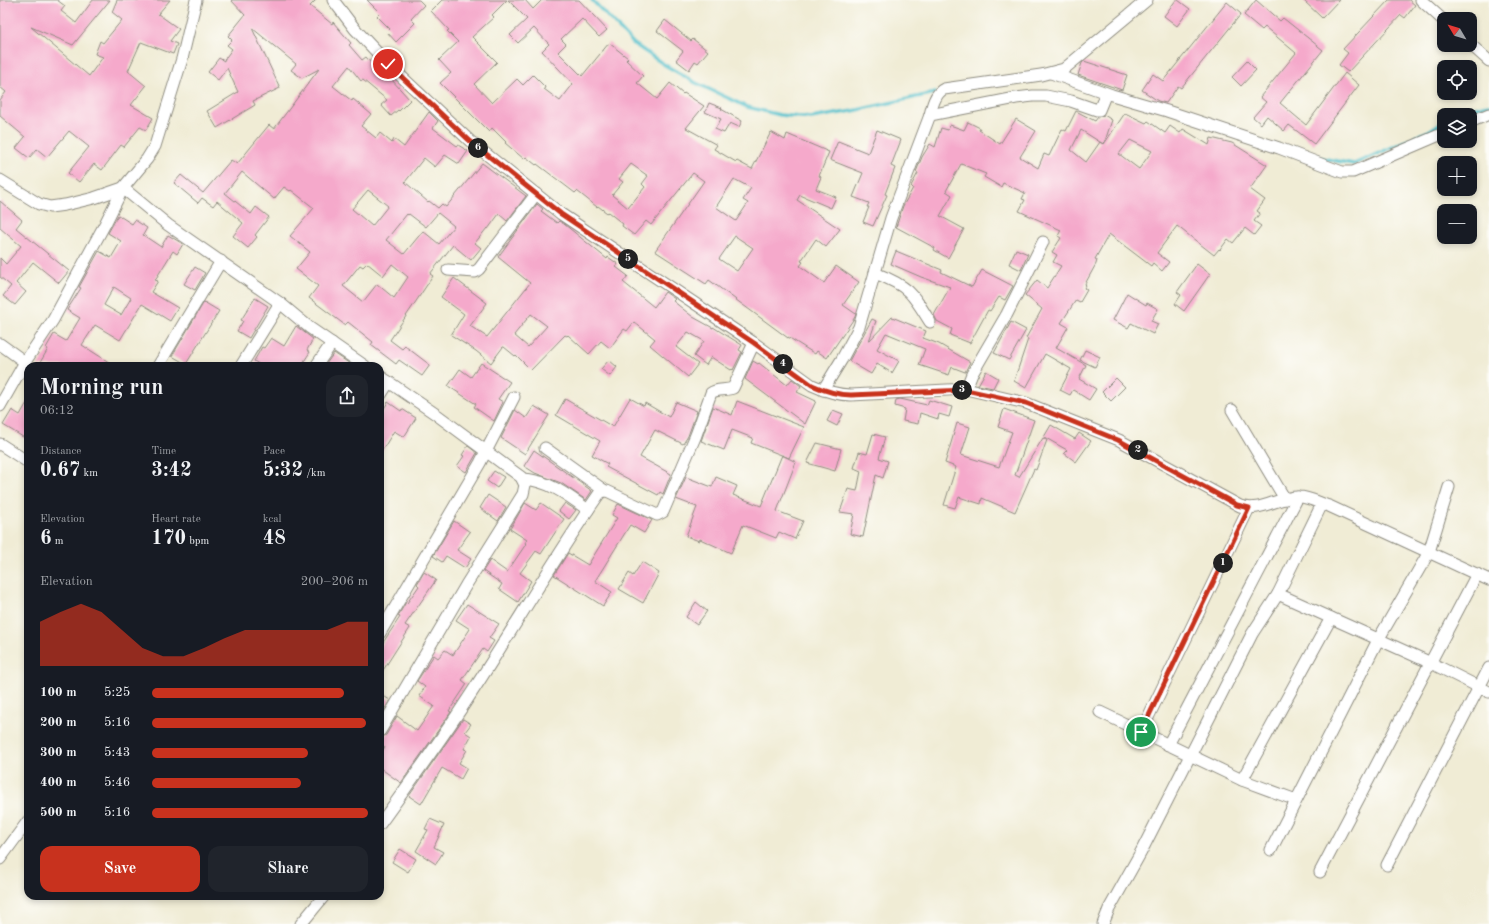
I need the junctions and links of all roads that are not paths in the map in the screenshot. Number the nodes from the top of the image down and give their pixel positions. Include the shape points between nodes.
1 (196, 0) edge
2 (333, 0) edge
3 (1147, 0) edge
4 (1421, 0) edge
5 (1437, 15) edge
6 (1477, 50) edge
7 (1489, 61) edge
8 (1051, 73) junction
9 (1103, 101) junction
10 (930, 112) junction
11 (1489, 114) edge
12 (1477, 119) edge
13 (1437, 136) edge
14 (0, 180) edge
15 (123, 188) junction
16 (536, 194) junction
17 (1043, 242) dead end
18 (221, 261) junction
19 (448, 270) dead end
20 (875, 273) junction
21 (280, 303) junction
22 (930, 322) dead end
23 (332, 343) junction
24 (754, 343) junction
25 (0, 344) edge
26 (25, 362) joint
27 (160, 362) edge
28 (243, 362) edge
29 (319, 362) edge
30 (359, 362) edge
31 (24, 364) edge
32 (384, 379) edge
33 (823, 390) junction
34 (966, 390) junction
35 (514, 397) dead end
36 (0, 406) edge
37 (1232, 410) dead end
38 (0, 444) edge
39 (545, 448) dead end
40 (486, 451) junction
41 (24, 459) edge
42 (523, 479) junction
43 (1449, 487) dead end
44 (605, 491) junction
45 (1298, 497) junction
46 (1285, 499) junction
47 (1322, 504) junction
48 (1249, 508) junction
49 (588, 510) junction
50 (1429, 552) junction
51 (1477, 574) junction
52 (1489, 580) edge
53 (1278, 594) junction
54 (1331, 618) junction
55 (384, 626) edge
56 (1378, 640) junction
57 (1431, 663) junction
58 (1489, 668) edge
59 (1484, 689) edge
60 (1100, 712) dead end
61 (384, 724) edge
62 (1141, 732) junction
63 (1168, 745) junction
64 (1190, 756) junction
65 (1242, 780) junction
66 (1296, 800) junction
67 (384, 819) edge
68 (24, 826) edge
69 (1271, 850) dead end
70 (0, 859) edge
71 (1387, 865) dead end
72 (1320, 872) dead end
73 (321, 900) edge
74 (301, 924) edge
75 (1103, 924) edge

1 - 15 street via 182,59 155,146
2 - 16 street via 355,29 441,115
3 - 8 street via 1070,65
4 - 5 street
6 - 7 street
8 - 9 street
8 - 10 street via 944,89 937,95
9 - 10 street via 1033,96
9 - 13 street via 1278,148 1342,172 1353,172
10 - 20 street via 891,218
11 - 12 street
14 - 15 street via 39,204 50,207 94,198
15 - 18 street via 168,225
15 - 26 street via 53,320
16 - 19 street via 479,269 475,272
16 - 24 street via 561,214
17 - 34 street via 1007,314 972,374
18 - 21 street
18 - 27 street
20 - 22 street via 893,280 910,292
20 - 33 street via 859,327
21 - 23 street
21 - 28 street
23 - 29 street
23 - 30 street
24 - 33 street via 812,385
24 - 44 street via 733,388 715,390 711,393 662,514 657,515
25 - 26 street
31 - 36 street
32 - 40 street
33 - 34 street via 851,395
34 - 48 street via 1026,403 1118,440 1237,505
35 - 40 street
37 - 46 street
38 - 41 street
39 - 44 street
40 - 42 street
40 - 55 street
42 - 49 street via 544,482
42 - 61 street via 523,494
43 - 50 street
44 - 49 street via 599,494
45 - 46 street
45 - 47 street
45 - 63 street
46 - 48 street
47 - 50 street
47 - 53 street
48 - 62 street
49 - 67 street via 457,714
50 - 51 street
50 - 56 street
51 - 52 street
51 - 57 street
53 - 54 street
53 - 64 street via 1252,634
54 - 56 street
54 - 65 street
56 - 57 street
56 - 66 street
57 - 59 street
57 - 72 street
58 - 59 street
59 - 71 street
60 - 62 street
62 - 63 street
63 - 64 street
64 - 65 street
64 - 75 street
65 - 66 street
66 - 69 street
68 - 70 street
73 - 74 street

